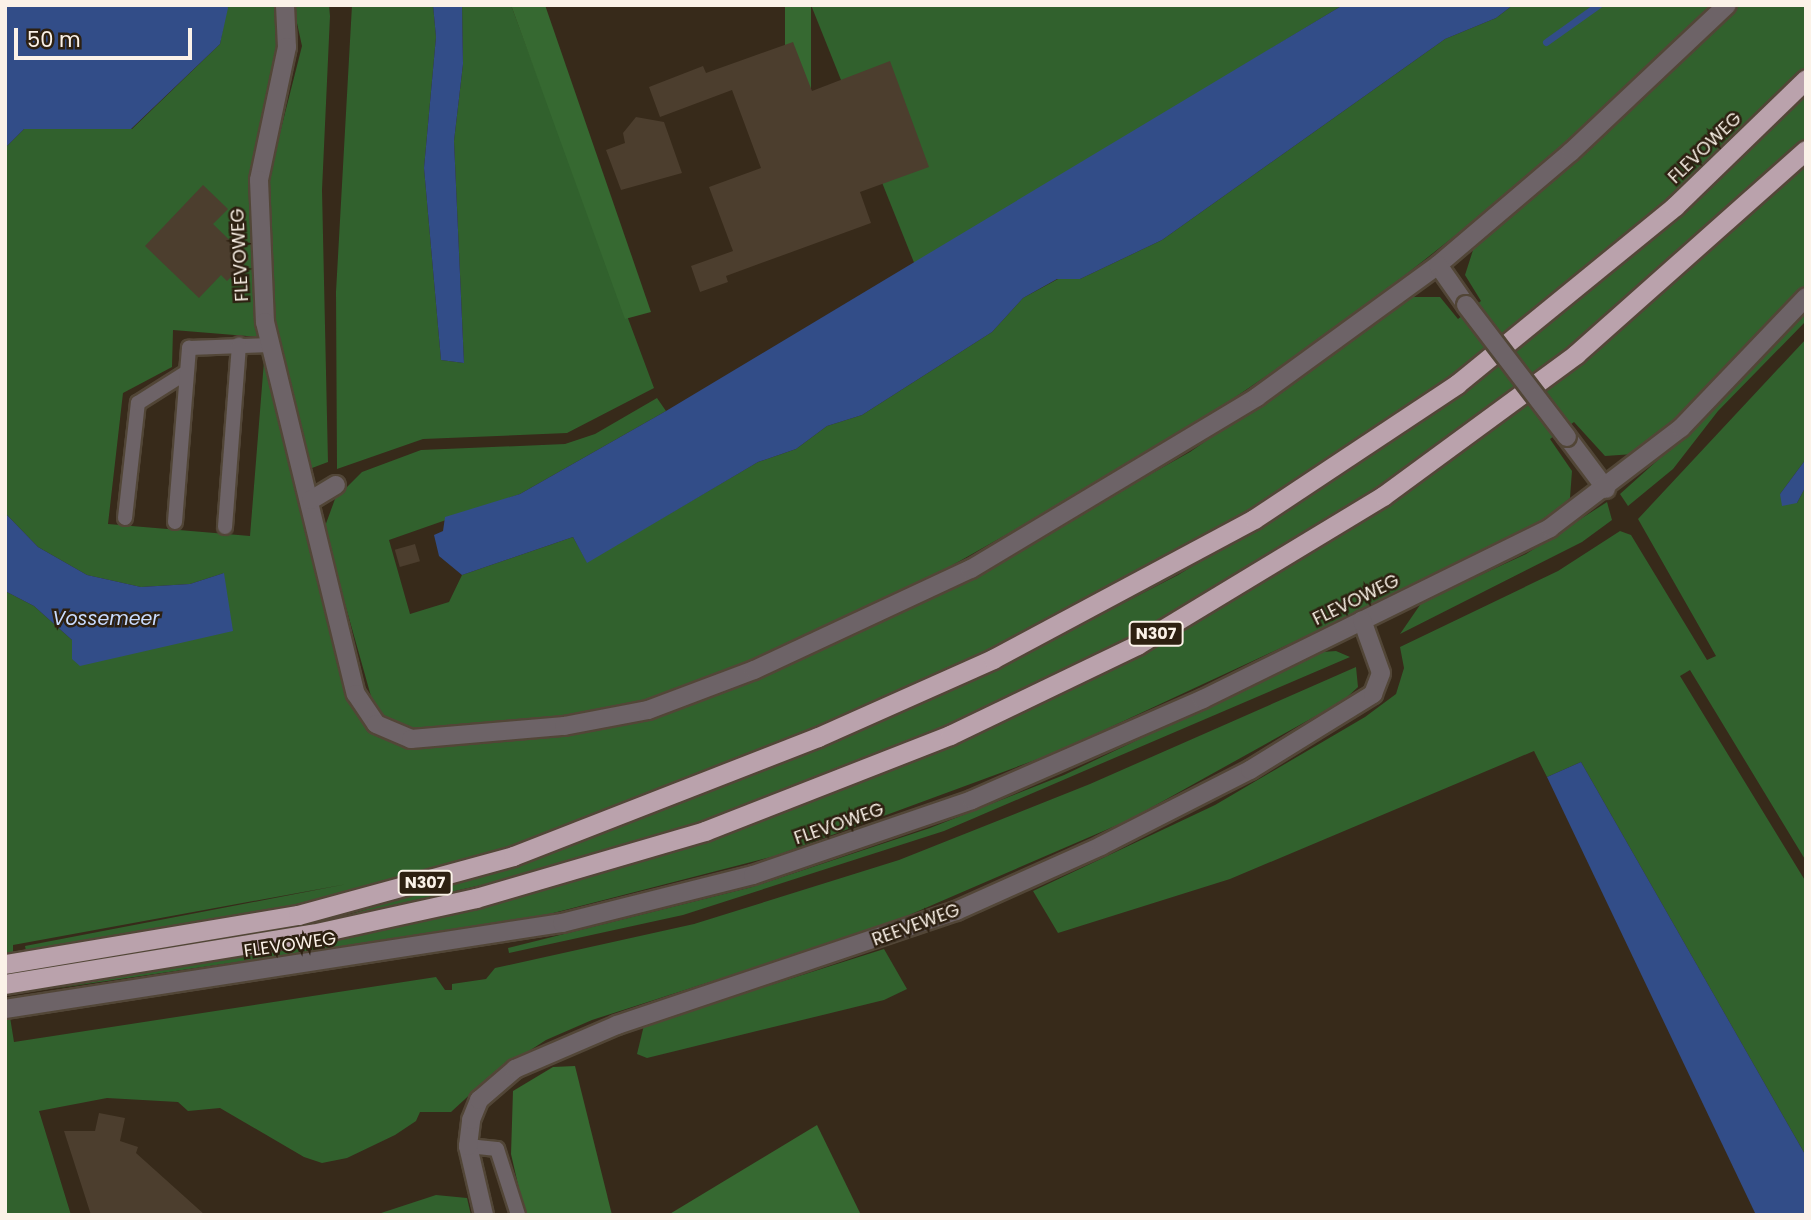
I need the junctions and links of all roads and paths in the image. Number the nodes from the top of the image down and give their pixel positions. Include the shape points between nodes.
1 (285, 5) edge
2 (1727, 5) edge
3 (1806, 79) edge
4 (1806, 150) edge
5 (1438, 265) junction
6 (1806, 297) edge
7 (239, 345) junction
8 (270, 345) junction
9 (187, 372) junction
10 (336, 485) dead end
11 (1606, 489) junction
12 (310, 500) junction
13 (125, 518) dead end
14 (175, 522) dead end
15 (225, 527) dead end
16 (1362, 620) junction
17 (11, 973) edge
18 (13, 1008) edge
19 (468, 1146) junction
20 (484, 1215) edge
21 (518, 1215) edge

1 - 8 street, FLEVOWEG via 287,47 259,180
2 - 5 street, FLEVOWEG via 1571,152
3 - 17 highway, FLEVOWEG / N307 via 1675,206 1457,384 1254,519 1006,653 818,737 513,856 298,915
4 - 17 highway, FLEVOWEG / N307 via 1586,346 1383,496 1137,645 950,735 705,831 490,894 312,934
5 - 11 street, bridge
5 - 12 street, FLEVOWEG via 1257,397 971,569 713,687 605,720 411,739 376,724 356,694
6 - 11 street, FLEVOWEG via 1681,428
7 - 8 lane
7 - 9 lane via 196,344 189,348
7 - 15 lane
8 - 12 street, FLEVOWEG
9 - 13 lane via 138,403
9 - 14 lane
10 - 12 street
11 - 16 street, FLEVOWEG via 1518,546
16 - 18 street, FLEVOWEG via 1203,699 972,800 753,875 642,906 476,940
16 - 19 street, REEVEWEG via 1379,662 1379,683 1374,694 1311,735 1181,806 1009,889 900,933 617,1025 515,1069 479,1100
19 - 20 street, REEVEWEG
19 - 21 lane via 497,1149

